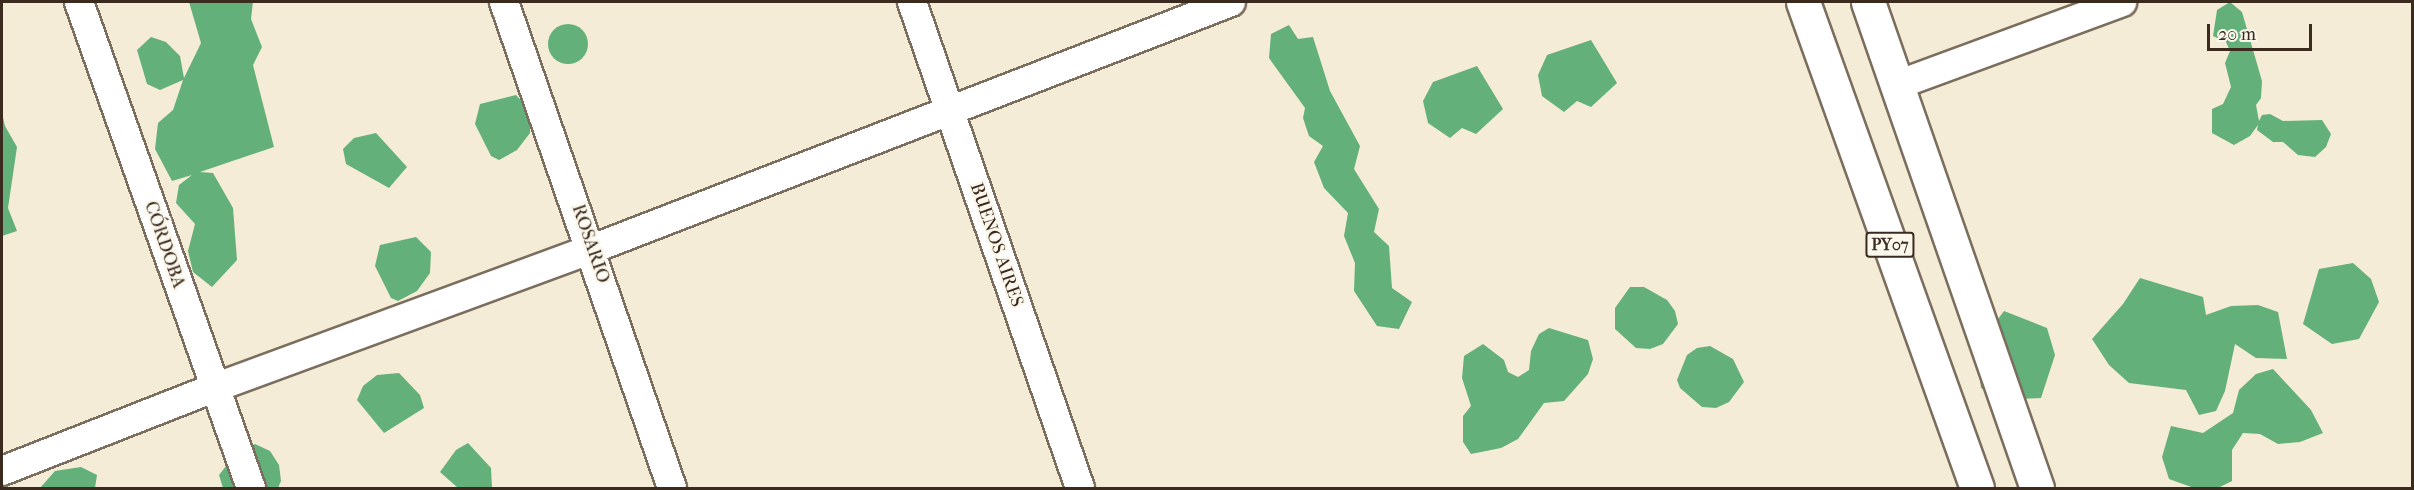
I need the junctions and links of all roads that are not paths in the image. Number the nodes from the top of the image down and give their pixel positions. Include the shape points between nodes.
1 (79, 2) edge
2 (504, 2) edge
3 (912, 2) edge
4 (1231, 2) edge
5 (1803, 2) edge
6 (1868, 2) edge
7 (2122, 2) edge
8 (1897, 86) junction
9 (949, 111) junction
10 (592, 249) junction
11 (214, 388) junction
12 (2, 471) edge
13 (250, 489) edge
14 (672, 489) edge
15 (1080, 489) edge
16 (1977, 489) edge
17 (2037, 489) edge

1 - 11 street, CÓRDOBA
2 - 10 street, ROSARIO
3 - 9 street, BUENOS AIRES
4 - 9 street
5 - 16 highway, PY07
6 - 8 highway
7 - 8 street
8 - 17 highway
9 - 10 street
9 - 15 street, BUENOS AIRES
10 - 11 street
10 - 14 street, ROSARIO
11 - 12 street
11 - 13 street, CÓRDOBA

